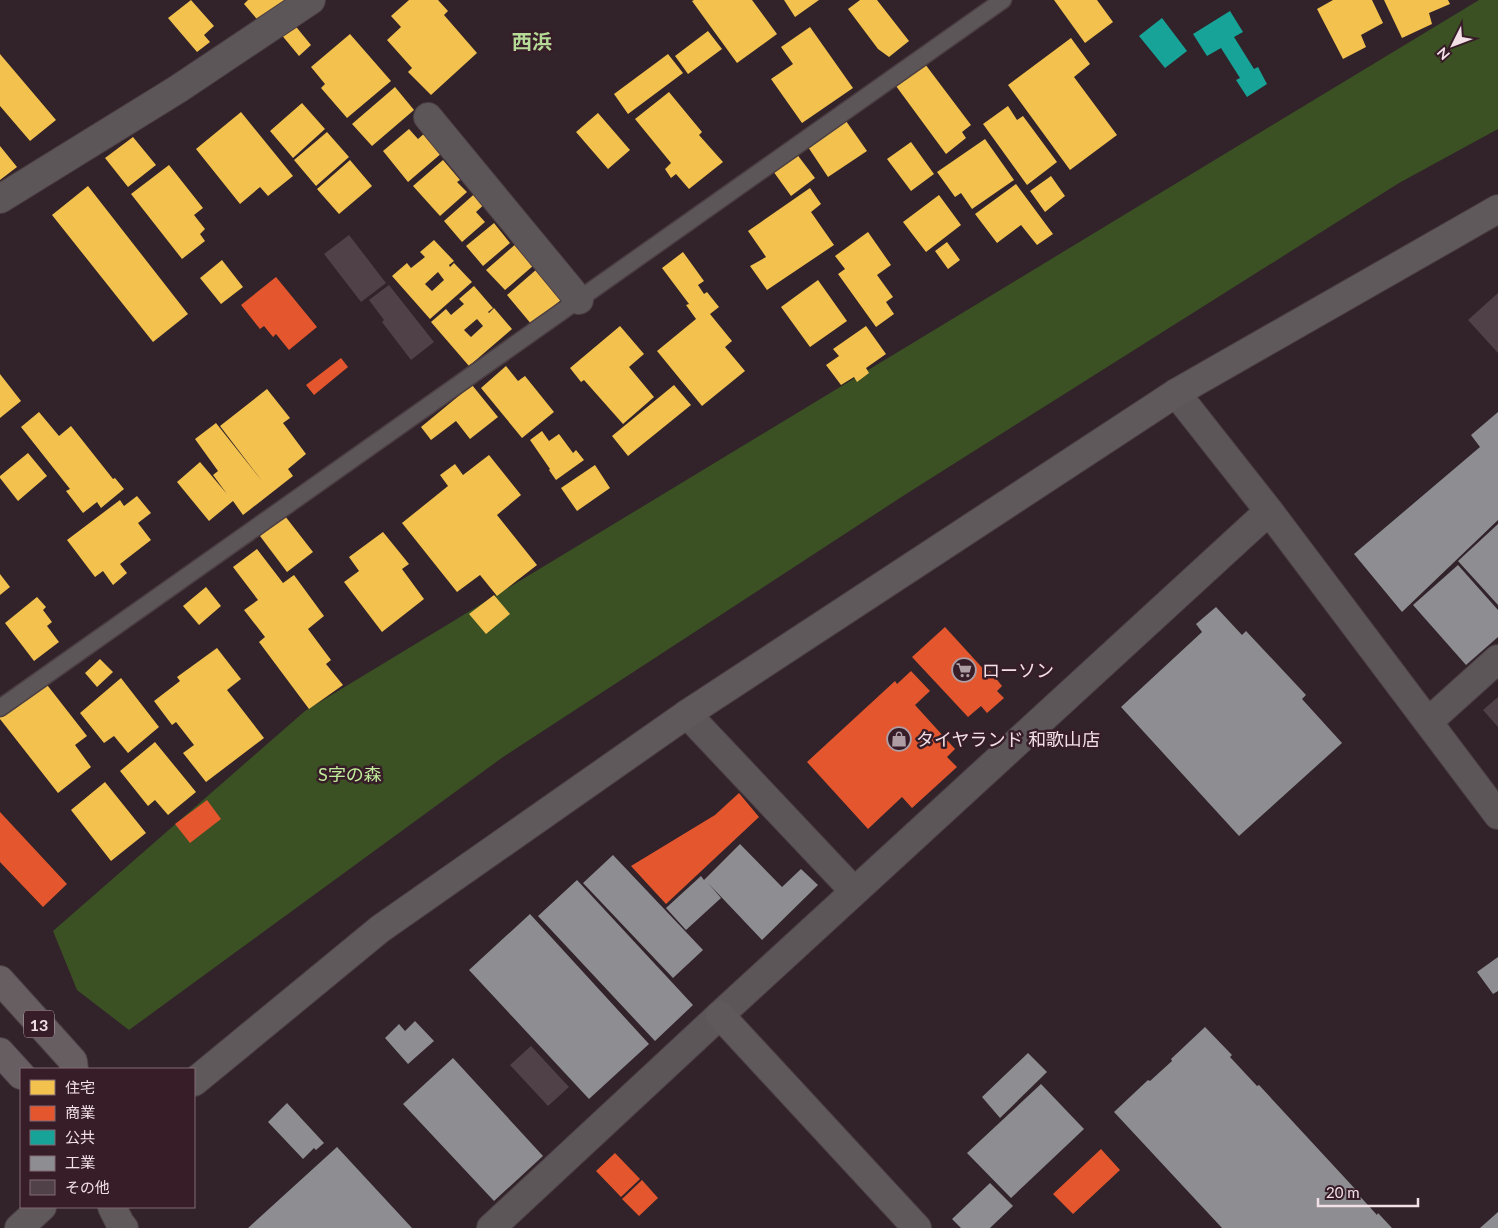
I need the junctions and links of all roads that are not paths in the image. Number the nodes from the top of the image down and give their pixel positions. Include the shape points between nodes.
1 (310, 0) edge
2 (1003, 0) edge
3 (428, 117) dead end
4 (0, 199) edge
5 (1498, 209) edge
6 (579, 300) junction
7 (1176, 393) junction
8 (1269, 511) junction
9 (1498, 659) edge
10 (0, 708) edge
11 (687, 714) junction
12 (1428, 722) junction
13 (1498, 815) edge
14 (854, 891) junction
15 (0, 980) edge
16 (720, 1015) junction
17 (0, 1052) edge
18 (74, 1068) edge
19 (20, 1074) edge
20 (195, 1081) edge
21 (41, 1208) edge
22 (112, 1208) edge
23 (19, 1228) edge
24 (124, 1228) edge
25 (491, 1228) edge
26 (916, 1228) edge

1 - 4 street via 178,89
2 - 6 lane
3 - 6 street
5 - 7 street
6 - 10 lane
7 - 8 street
7 - 11 street
8 - 12 street
8 - 14 street
9 - 12 street
11 - 14 street
11 - 20 street via 380,929
12 - 13 street
14 - 16 street
15 - 18 main road, 13 via 73,1061
16 - 25 street
16 - 26 street
17 - 19 main road
21 - 23 street
22 - 24 street

